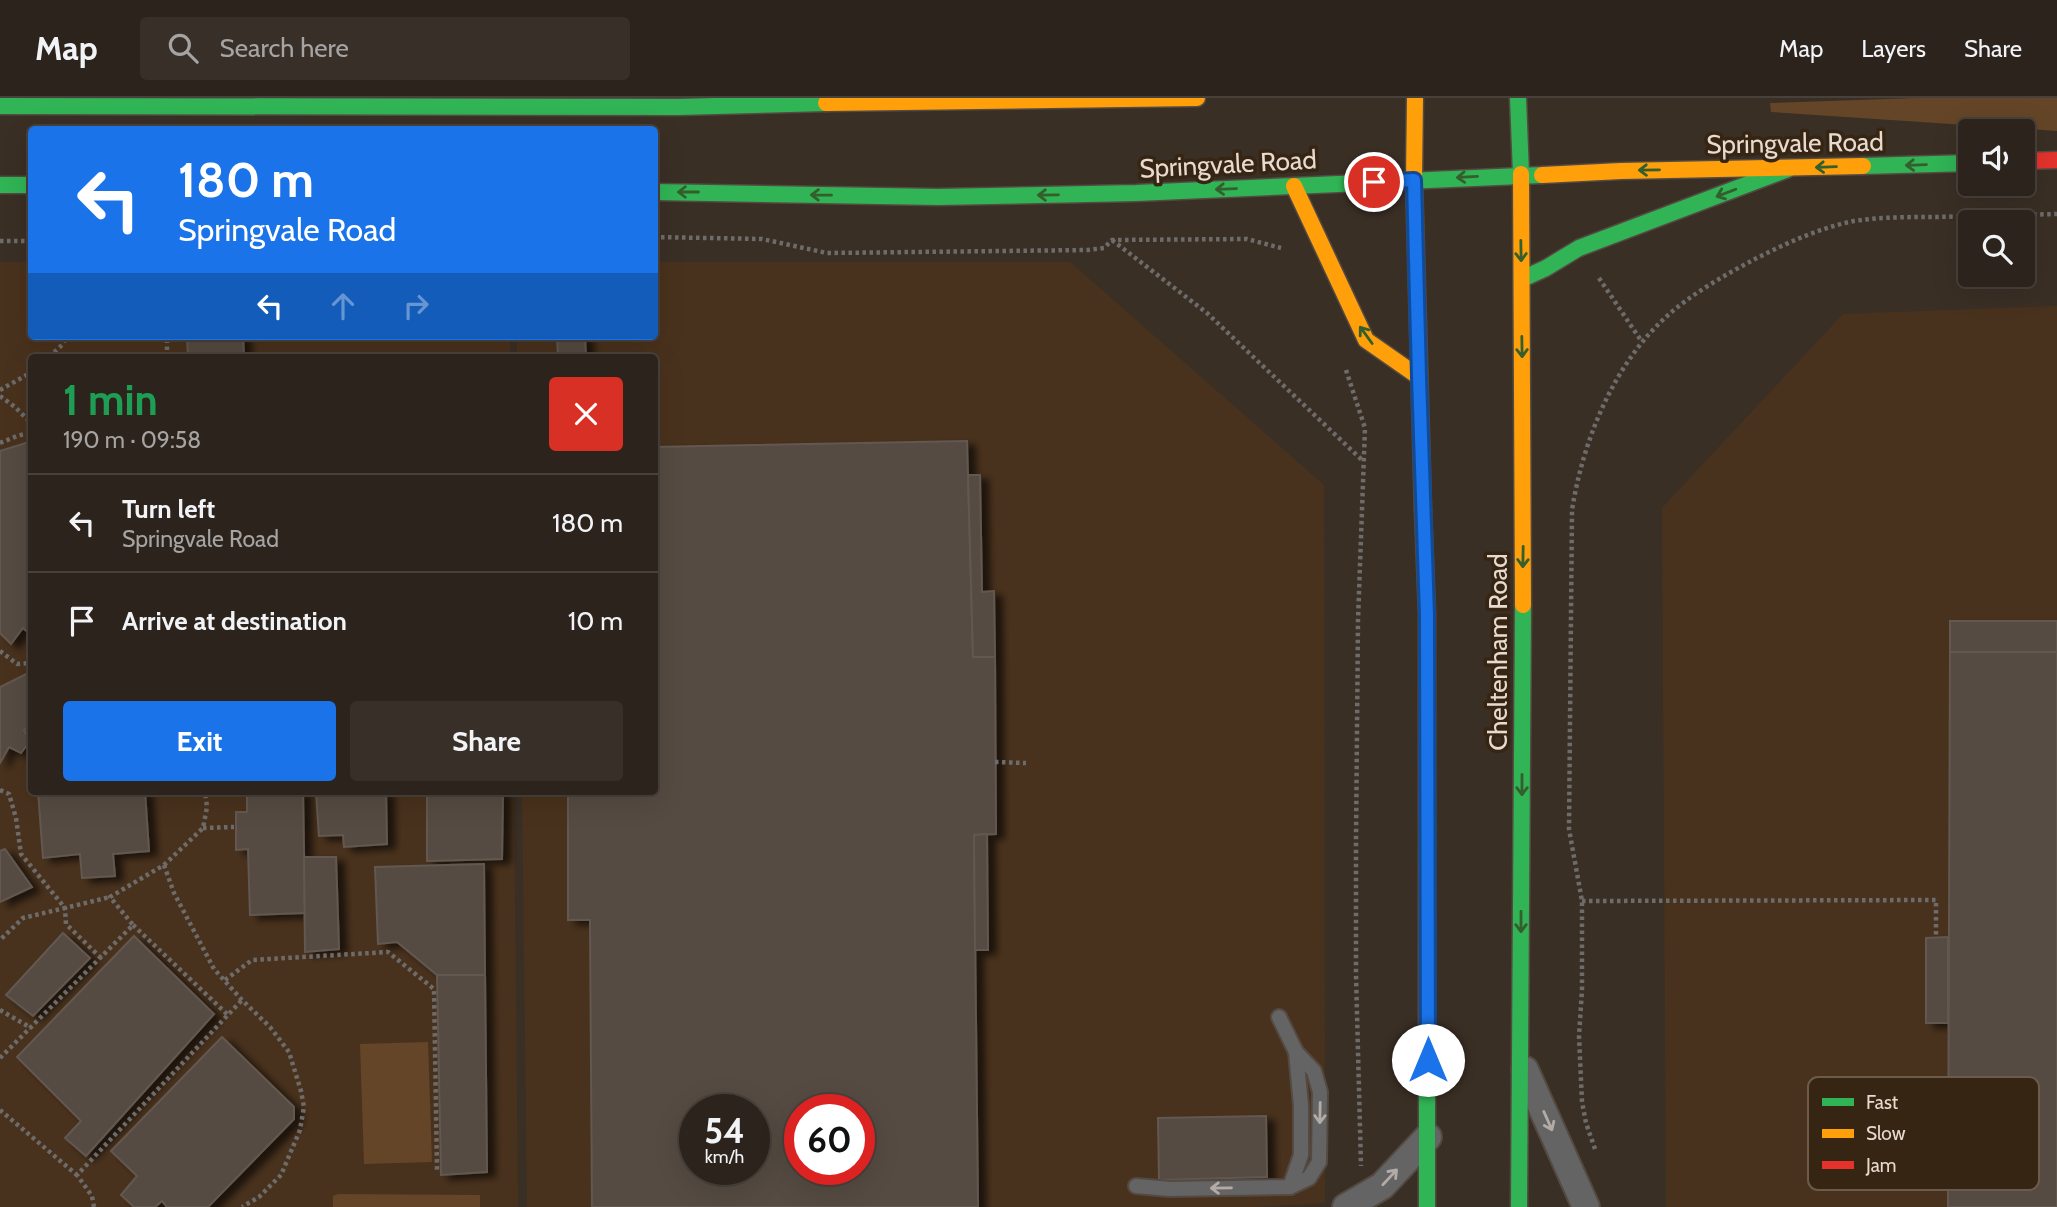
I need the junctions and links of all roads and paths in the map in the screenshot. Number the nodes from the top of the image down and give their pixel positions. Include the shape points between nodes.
1 (1180, 98) edge
2 (1197, 98) edge
3 (1415, 98) edge
4 (1518, 98) edge
5 (0, 106) edge
6 (2057, 160) edge
7 (2035, 161) edge
8 (1958, 163) edge
9 (1790, 168) junction
10 (1521, 174) junction
11 (1414, 180) junction
12 (0, 185) edge
13 (28, 185) edge
14 (1294, 186) junction
15 (658, 192) edge
16 (2057, 214) edge
17 (1314, 233) junction
18 (658, 237) edge
19 (1112, 240) junction
20 (0, 241) edge
21 (28, 241) edge
22 (1579, 248) junction
23 (1521, 279) junction
24 (65, 340) edge
25 (1642, 342) junction
26 (52, 354) edge
27 (1343, 362) dead end
28 (28, 374) edge
29 (1419, 377) junction
30 (0, 390) edge
31 (0, 396) edge
32 (28, 420) edge
33 (28, 433) edge
34 (0, 443) edge
35 (1363, 461) junction
36 (0, 651) edge
37 (28, 663) edge
38 (995, 762) dead end
39 (1026, 763) dead end
40 (0, 790) edge
41 (206, 795) edge
42 (234, 827) dead end
43 (203, 828) junction
44 (164, 865) junction
45 (110, 897) junction
46 (1581, 901) junction
47 (65, 908) junction
48 (133, 925) junction
49 (1936, 938) dead end
50 (0, 940) edge
51 (101, 958) junction
52 (225, 979) junction
53 (242, 1000) junction
54 (0, 1010) edge
55 (228, 1015) junction
56 (1279, 1017) dead end
57 (31, 1028) junction
58 (0, 1058) edge
59 (1520, 1059) junction
60 (0, 1110) edge
61 (1427, 1137) junction
62 (1597, 1155) dead end
63 (437, 1170) dead end
64 (1352, 1171) dead end
65 (77, 1175) junction
66 (1136, 1185) dead end
67 (94, 1207) edge
68 (242, 1207) edge
69 (1346, 1207) edge
70 (1427, 1207) edge
71 (1520, 1207) edge
72 (1586, 1207) edge

1 - 2 main road
1 - 5 main road via 678,107
3 - 11 main road
4 - 10 main road, Cheltenham Road
6 - 7 main road
8 -> 9 main road, Springvale Road
9 -> 10 main road, Springvale Road
9 -> 22 main road
10 -> 11 main road, Springvale Road
10 -> 23 main road, Cheltenham Road
11 - 14 main road, Springvale Road
11 - 29 main road
12 - 13 main road
14 -> 15 main road, Springvale Road via 938,197
14 - 17 main road
16 - 25 path via 1892,218 1822,229 1738,268 1666,316
17 - 19 path via 1300,233 1281,248 1247,239
29 -> 17 main road via 1366,340
18 - 19 path via 762,239 827,253 1088,250 1104,248
19 - 35 path via 1208,313
20 - 21 path
22 - 23 main road
22 - 25 path
23 -> 59 main road, Cheltenham Road
24 - 26 path
25 - 46 path via 1612,388 1590,439 1577,476 1572,510 1569,829
27 - 35 path via 1365,428
28 - 30 path
29 - 61 main road via 1427,615
31 - 32 path
33 - 34 path
35 - 64 path via 1356,841 1362,1165
36 - 37 path via 17,664
38 - 39 path
40 - 47 path via 9,794 21,854
41 - 43 path
42 - 43 path
43 - 44 path
44 - 45 path
44 - 52 path via 200,943
45 - 47 path
45 - 48 path
46 - 49 path via 1936,900
46 - 62 path via 1582,1102
47 - 50 path via 23,918
47 - 51 path via 66,925
48 - 51 path
48 - 55 path
51 - 57 path
52 - 53 path
52 - 63 path via 252,960 388,952 434,989
53 - 55 path
53 - 68 path via 289,1052 304,1107 300,1130 281,1175
54 - 57 path
55 - 65 path
56 -> 66 lane via 1296,1052 1314,1071 1320,1092 1320,1162 1309,1178 1290,1187 1170,1189
57 - 58 path
59 - 71 main road, Cheltenham Road
59 -> 72 street
60 - 65 path
69 -> 61 street via 1382,1186
61 - 70 main road
65 - 67 path

